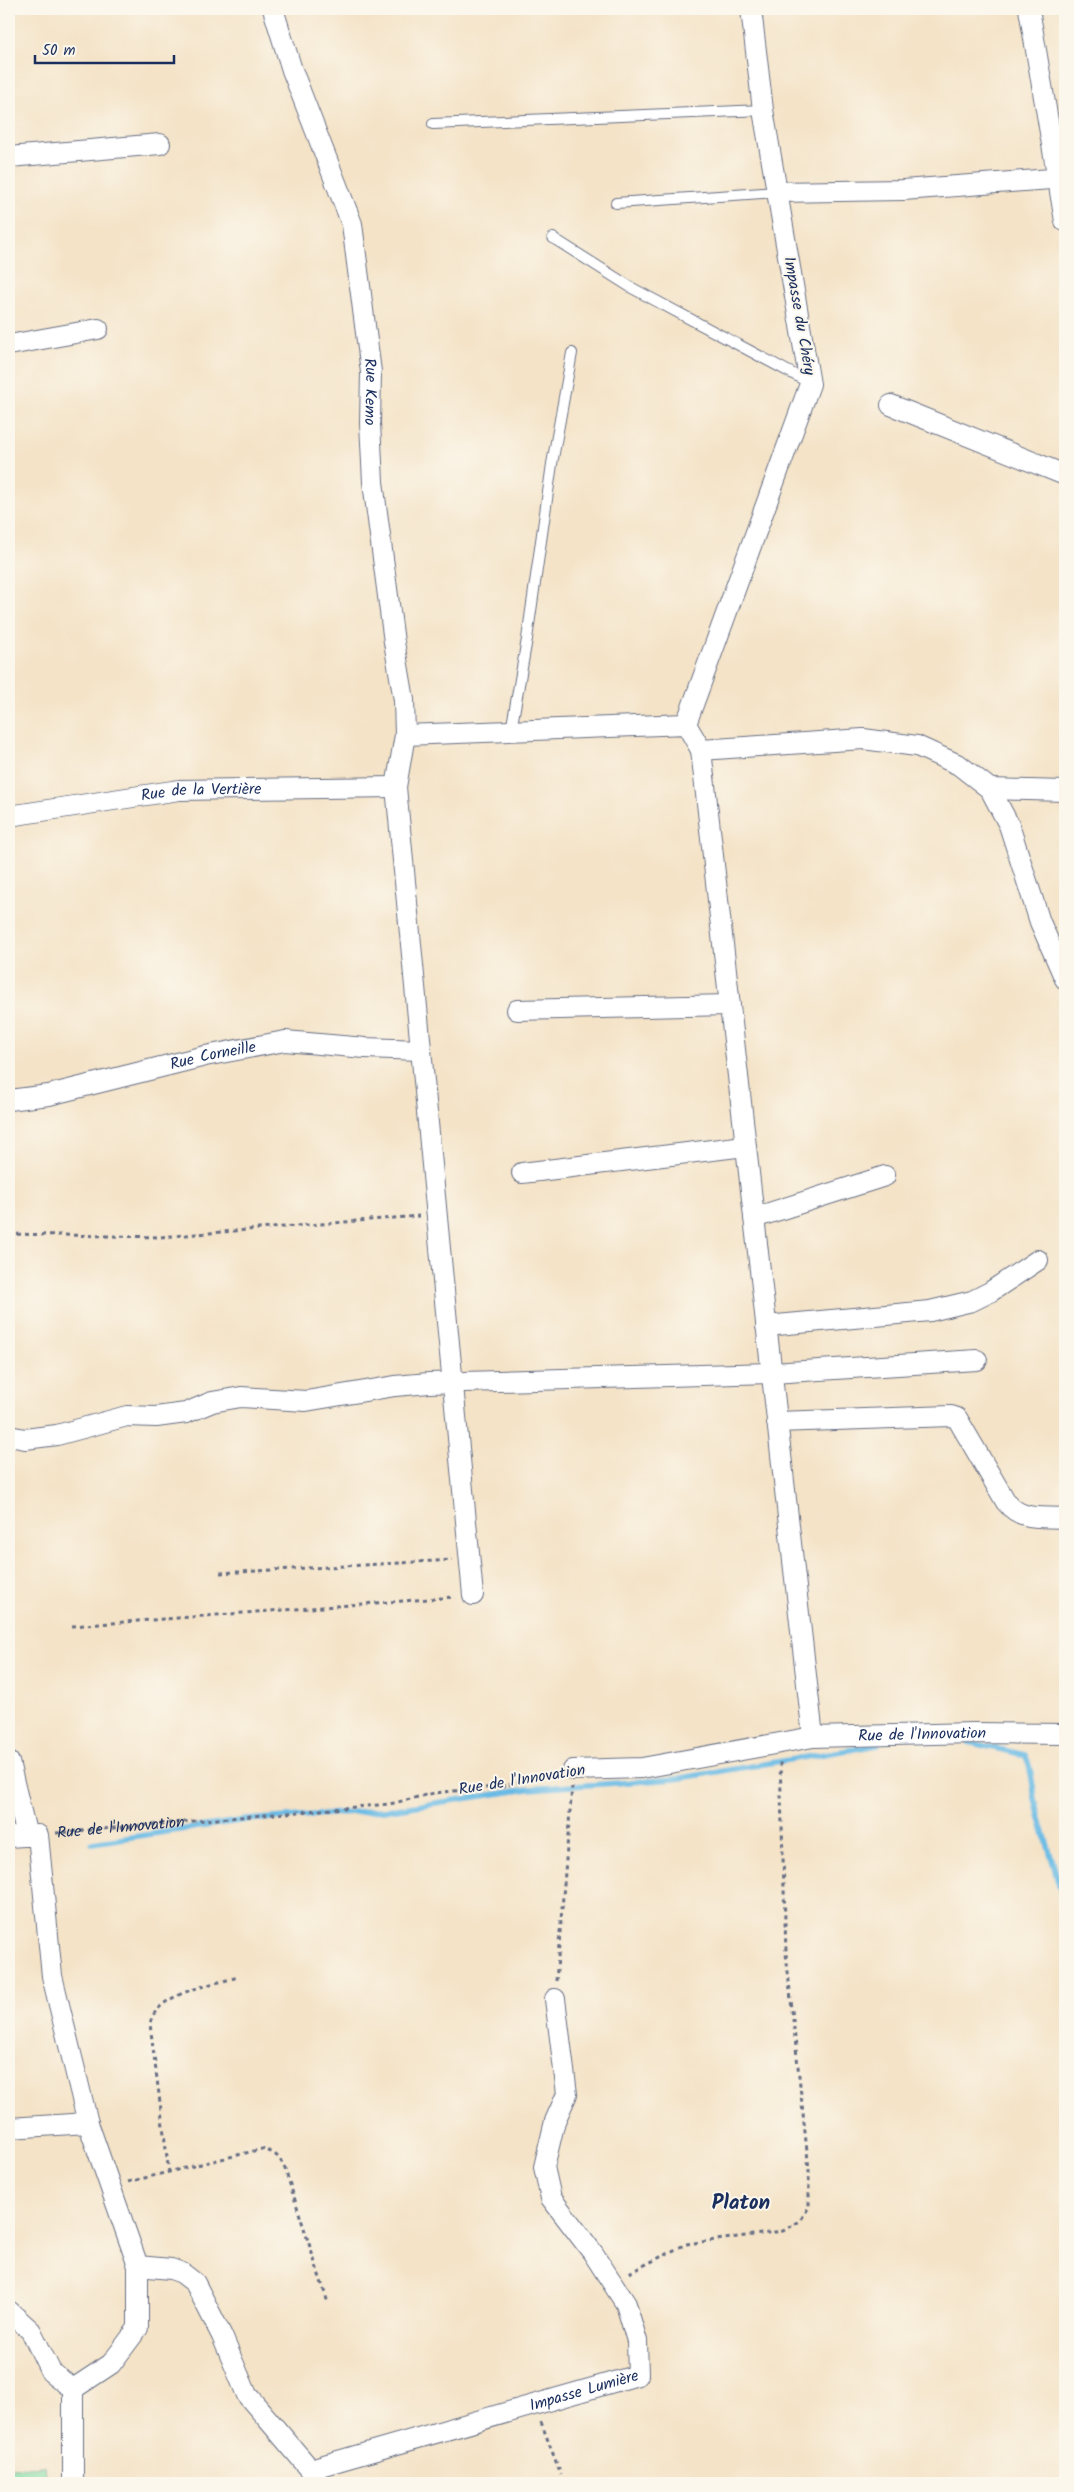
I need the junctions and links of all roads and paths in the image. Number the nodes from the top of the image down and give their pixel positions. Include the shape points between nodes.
1 (273, 9) edge
2 (751, 9) edge
3 (1029, 9) edge
4 (763, 110) junction
5 (433, 124) dead end
6 (160, 144) dead end
7 (9, 158) edge
8 (1062, 178) edge
9 (777, 192) junction
10 (616, 203) dead end
11 (1065, 221) edge
12 (553, 238) dead end
13 (98, 329) dead end
14 (9, 345) edge
15 (572, 354) dead end
16 (810, 384) junction
17 (891, 405) dead end
18 (1065, 475) edge
19 (686, 724) junction
20 (511, 731) junction
21 (405, 735) junction
22 (701, 750) junction
23 (396, 787) junction
24 (990, 788) junction
25 (1065, 791) edge
26 (9, 816) edge
27 (1065, 979) edge
28 (730, 1004) junction
29 (517, 1010) dead end
30 (421, 1050) junction
31 (9, 1100) edge
32 (745, 1146) junction
33 (522, 1173) dead end
34 (884, 1176) dead end
35 (437, 1215) junction
36 (754, 1218) junction
37 (9, 1234) edge
38 (1038, 1260) dead end
39 (766, 1326) junction
40 (978, 1360) dead end
41 (772, 1373) junction
42 (454, 1383) junction
43 (777, 1422) junction
44 (9, 1436) edge
45 (1065, 1518) edge
46 (470, 1559) junction
47 (220, 1574) dead end
48 (473, 1595) joint
49 (72, 1626) dead end
50 (1065, 1734) edge
51 (813, 1738) junction
52 (780, 1757) dead end
53 (9, 1762) edge
54 (573, 1770) junction
55 (25, 1836) edge
56 (238, 1977) dead end
57 (555, 1999) joint
58 (88, 2123) junction
59 (9, 2128) edge
60 (169, 2173) junction
61 (110, 2186) junction
62 (138, 2266) junction
63 (612, 2282) junction
64 (328, 2303) dead end
65 (9, 2311) edge
66 (74, 2389) junction
67 (535, 2405) junction
68 (561, 2475) dead end
69 (314, 2476) edge
70 (73, 2483) edge

1 - 21 street, Rue Kemo via 292,70 352,224 371,372 373,482 404,700
2 - 4 street, Impasse du Chéry
3 - 8 street
4 - 5 lane
4 - 9 street, Impasse du Chéry
6 - 7 street
8 - 9 street via 903,190
8 - 11 street
9 - 10 lane
9 - 16 street, Impasse du Chéry
12 - 16 lane via 632,288
13 - 14 street
15 - 20 lane
16 - 19 street, Impasse du Chéry
17 - 18 street
19 - 20 street
19 - 22 street
20 - 21 street
21 - 23 street, Rue Kemo
22 - 24 street via 864,739 917,746 959,765
22 - 28 street
23 - 26 street, Rue de la Vertière via 180,790
23 - 30 street, Rue Kemo
24 - 25 street
24 - 27 street via 1009,825 1040,922
28 - 29 street
28 - 32 street
30 - 31 street, Rue Corneille via 285,1041 205,1056 49,1096
30 - 35 street, Rue Kemo
32 - 33 street
32 - 36 street
34 - 36 street
35 - 37 path via 160,1237
35 - 42 street, Rue Kemo
36 - 39 street
38 - 39 street via 972,1301 938,1309
39 - 41 street
40 - 41 street
41 - 42 street
41 - 43 street
42 - 44 street via 395,1386 306,1401 241,1396 212,1402 186,1413 156,1418 128,1416 57,1435 25,1439
42 - 46 street, Rue Kemo
43 - 45 street via 957,1418 1014,1512
43 - 51 street
46 - 47 path
46 - 48 street, Rue Kemo
48 - 49 path
50 - 51 street, Rue de l'Innovation
51 - 54 street, Rue de l'Innovation via 642,1768
52 - 63 path via 786,1953 809,2170 809,2207 800,2221 783,2231 686,2244
53 - 55 street
54 - 55 path, Rue de l'Innovation via 504,1786 434,1793 390,1804
54 - 57 path
55 - 58 street via 52,1976
56 - 60 path via 171,1998 151,2016
57 - 63 street, Impasse Lumière via 567,2094 555,2121 544,2167 551,2198
58 - 59 street
58 - 61 street
60 - 61 path
60 - 64 path via 262,2149 272,2151 280,2158
61 - 62 street
62 - 66 street via 138,2328 111,2364
62 - 69 street via 171,2269 195,2283 247,2395
63 - 67 street, Impasse Lumière via 626,2304 637,2341 638,2375
65 - 66 street via 31,2331 51,2372
66 - 70 street
67 - 68 path
67 - 69 street, Impasse Lumière

